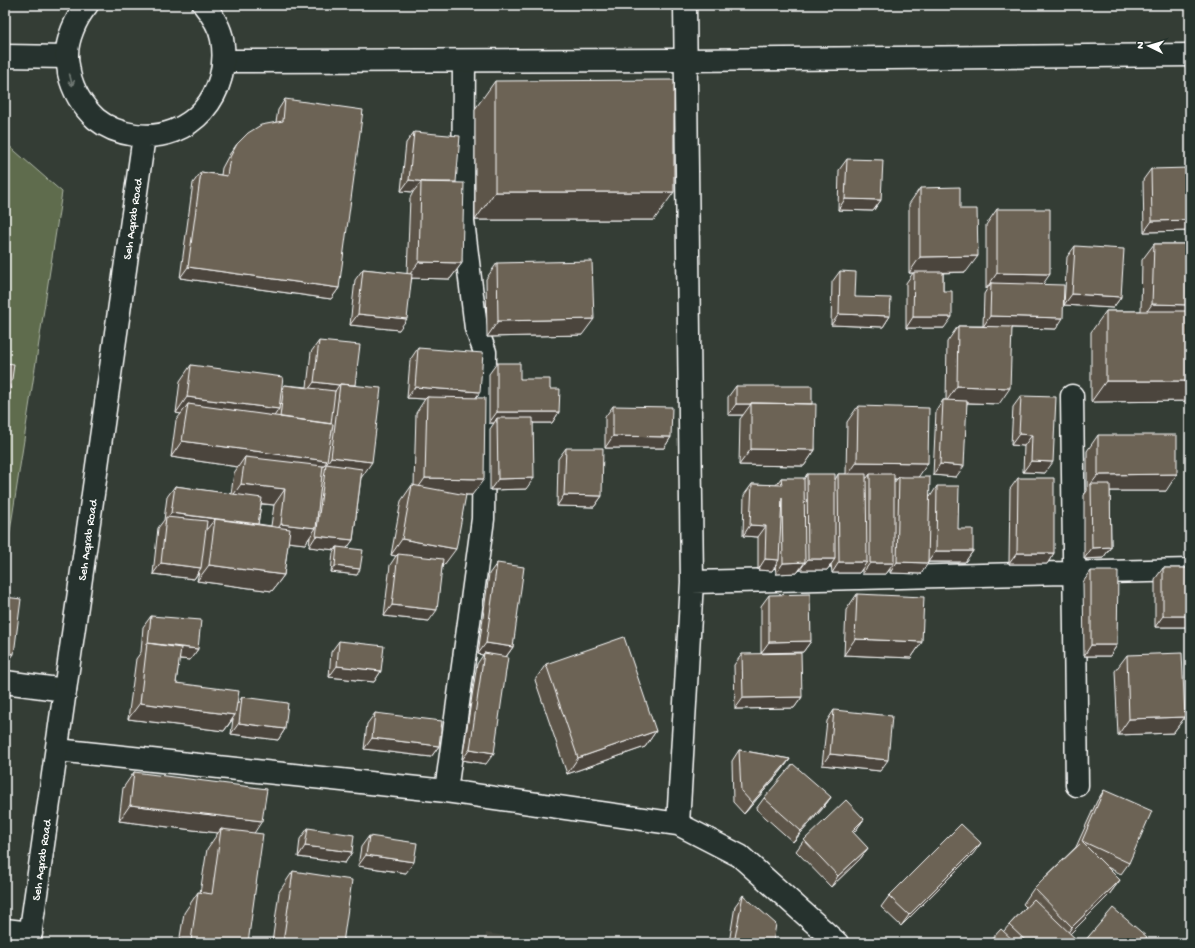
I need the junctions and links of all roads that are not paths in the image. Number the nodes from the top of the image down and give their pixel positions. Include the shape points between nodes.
1 (87, 5) edge
2 (204, 5) edge
3 (685, 5) edge
4 (1190, 55) edge
5 (5, 56) edge
6 (66, 57) junction
7 (685, 60) junction
8 (224, 61) junction
9 (464, 61) junction
10 (144, 136) junction
11 (1072, 396) dead end
12 (1190, 570) edge
13 (1073, 572) junction
14 (692, 582) junction
15 (5, 682) edge
16 (65, 690) junction
17 (57, 750) junction
18 (1077, 786) dead end
19 (446, 791) junction
20 (678, 824) junction
21 (5, 930) edge
22 (30, 938) edge
23 (837, 943) edge

1 - 6 main road via 70,34
2 - 8 main road via 213,17 222,38
3 - 7 main road
4 - 7 main road
5 - 6 main road
6 -> 10 main road via 72,85 86,110 102,124 122,133
7 - 9 main road
7 - 14 main road
8 - 9 main road
8 - 10 main road via 221,81 212,100 199,115 183,127 164,134
9 - 19 main road via 463,221 476,328 485,352 484,519
10 - 16 main road, Seh Aqrab Road
11 - 13 main road
12 - 13 main road
13 - 14 main road
13 - 18 main road
14 - 20 main road
15 - 16 main road
16 - 17 main road, Seh Aqrab Road
17 - 19 main road
17 - 22 main road, Seh Aqrab Road
19 - 20 main road
20 - 23 main road via 740,856
21 - 22 main road

